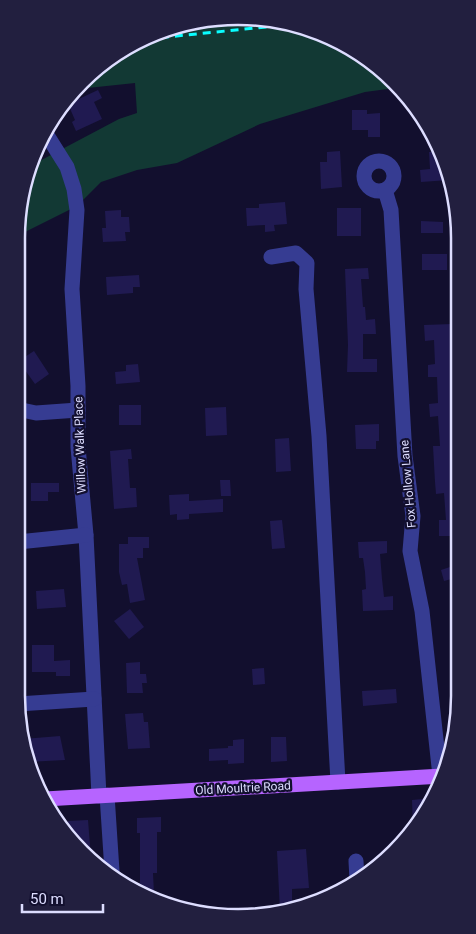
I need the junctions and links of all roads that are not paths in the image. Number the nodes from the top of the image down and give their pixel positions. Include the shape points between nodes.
1 (50, 139) edge
2 (385, 190) dead end
3 (270, 257) dead end
4 (78, 410) junction
5 (25, 411) edge
6 (86, 535) junction
7 (25, 541) edge
8 (94, 699) junction
9 (25, 704) edge
10 (440, 765) edge
11 (436, 776) edge
12 (338, 782) junction
13 (103, 796) junction
14 (52, 799) edge
15 (356, 861) dead end
16 (112, 867) edge
17 (357, 872) edge

1 - 4 street, Willow Walk Place via 67,167 77,210 72,289
2 - 10 street, Fox Hollow Lane via 391,210 405,456 413,516 410,551 422,610
3 - 12 street via 296,253 307,263 306,289 319,436
4 - 5 street
4 - 6 street, Willow Walk Place via 79,471
6 - 7 street
6 - 8 street, Willow Walk Place
8 - 9 street
8 - 13 street, Willow Walk Place
11 - 12 main road, Old Moultrie Road
12 - 13 main road, Old Moultrie Road
13 - 14 main road, Old Moultrie Road
13 - 16 street, Willow Walk Place
15 - 17 street

